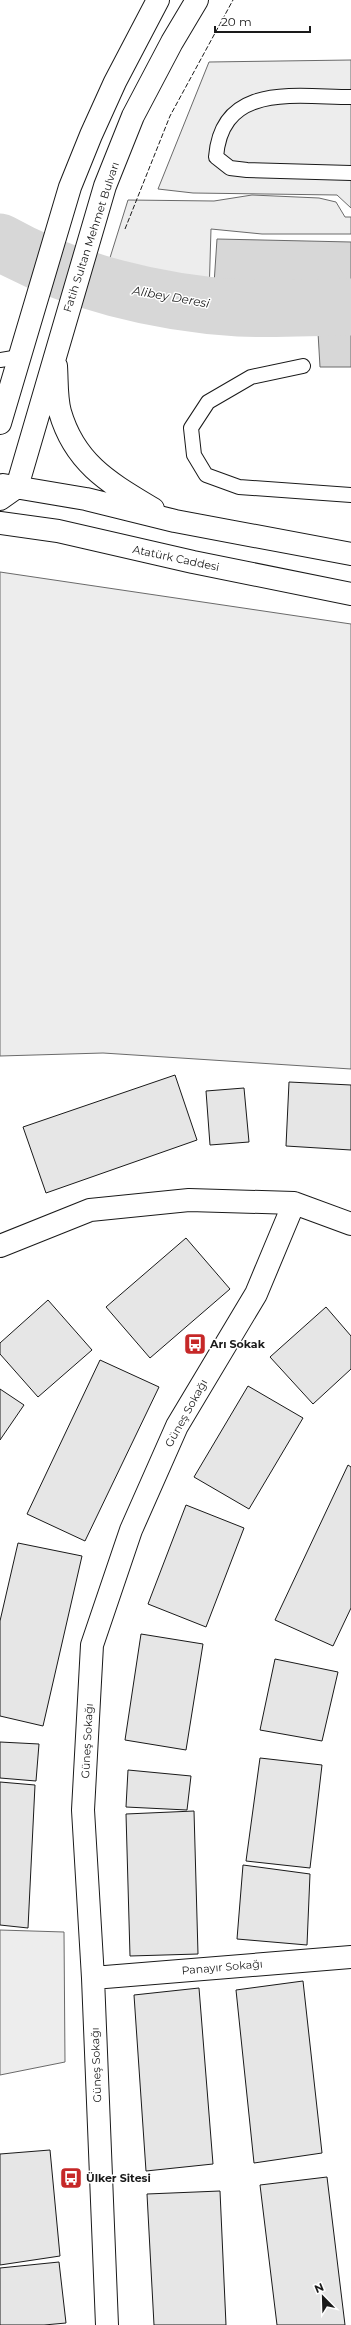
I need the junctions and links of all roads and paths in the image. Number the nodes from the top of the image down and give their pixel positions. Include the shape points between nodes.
1 (158, 0) edge
2 (197, 0) edge
3 (351, 97) edge
4 (351, 172) edge
5 (54, 352) junction
6 (10, 359) edge
7 (303, 366) dead end
8 (0, 385) edge
9 (0, 423) edge
10 (6, 490) edge
11 (351, 495) edge
12 (4, 520) edge
13 (175, 521) junction
14 (351, 554) edge
15 (351, 594) edge
16 (294, 1203) junction
17 (351, 1224) edge
18 (0, 1246) edge
19 (351, 1956) edge
20 (93, 1978) junction
21 (107, 2325) edge

1 - 6 main road via 90,135
2 - 5 main road, Fatih Sultan Mehmet Bulvarı via 133,116 105,186
3 - 4 lane via 270,96 248,102 232,113 217,144 216,158 230,168 247,170
5 - 10 main road, Fatih Sultan Mehmet Bulvarı
5 - 13 main road via 59,411 77,451 107,481
6 - 8 main road
6 - 9 main road
7 - 11 lane via 251,377 208,402 192,428 194,455 206,475 239,487
10 - 13 main road via 86,499
12 - 15 main road, Atatürk Caddesi
13 - 14 main road
16 - 17 main road
16 - 18 main road via 189,1200 90,1210
16 - 20 main road, Güneş Sokağı via 256,1294 177,1426 131,1530 92,1645 83,1810
19 - 20 main road, Panayır Sokağı
20 - 21 main road, Güneş Sokağı

